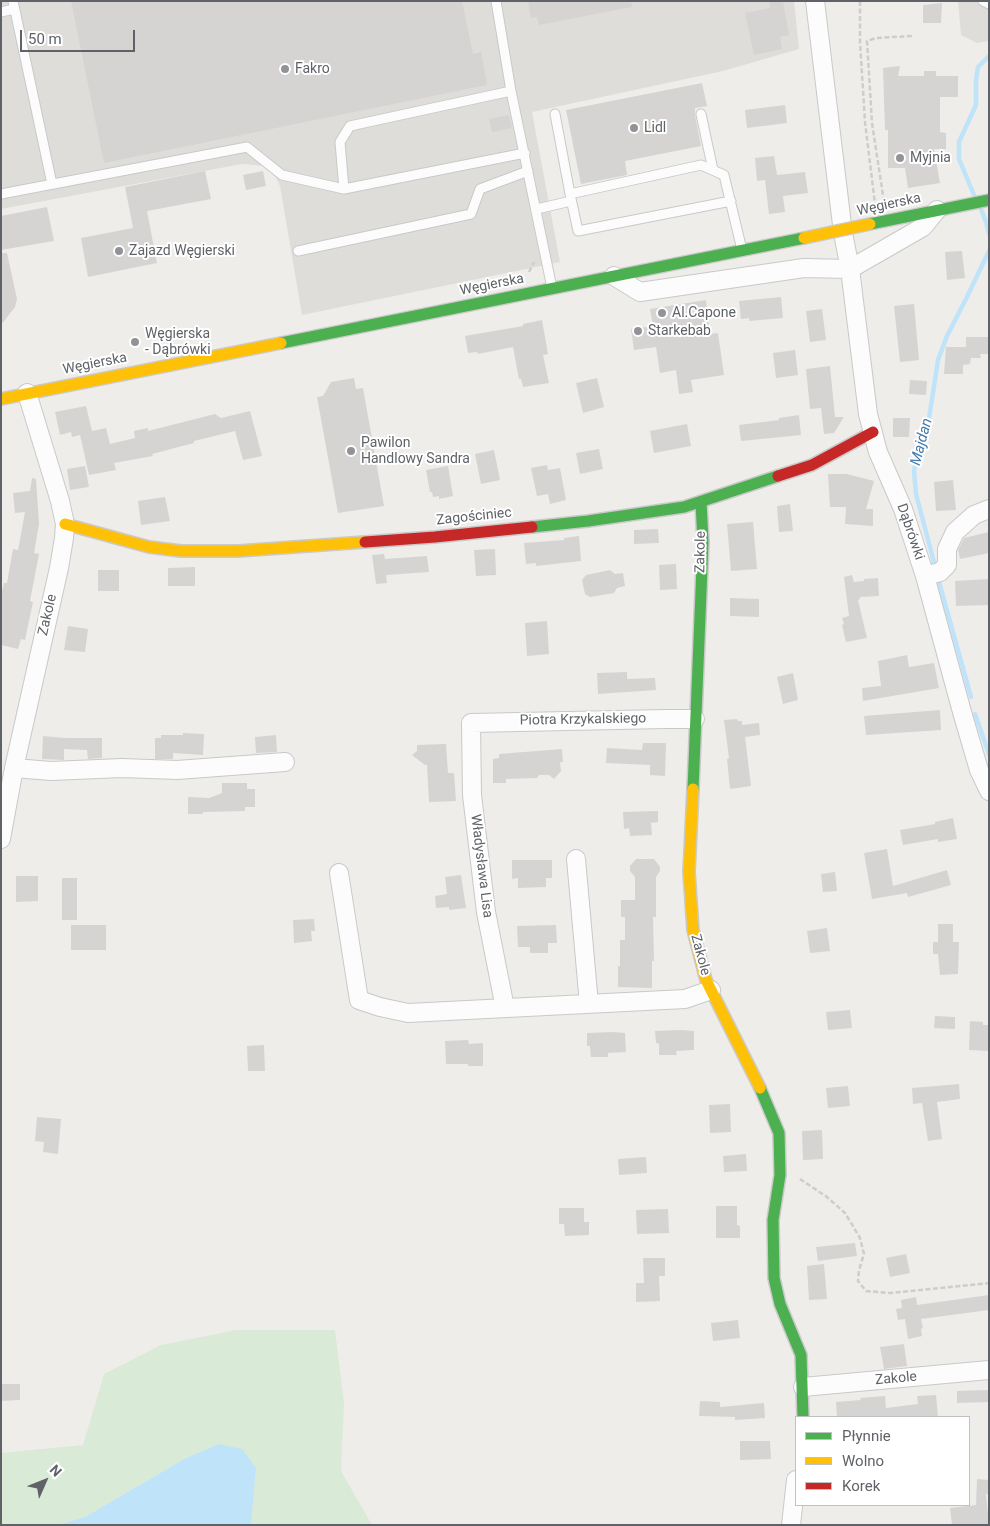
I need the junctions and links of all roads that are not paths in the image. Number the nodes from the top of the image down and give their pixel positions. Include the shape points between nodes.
1 (496, 1) edge
2 (815, 1) edge
3 (983, 1) edge
4 (989, 4) edge
5 (14, 5) edge
6 (1, 12) edge
7 (511, 91) junction
8 (555, 114) dead end
9 (701, 114) dead end
10 (525, 153) junction
11 (713, 170) junction
12 (528, 171) junction
13 (52, 184) junction
14 (344, 189) junction
15 (1, 194) edge
16 (571, 198) junction
17 (989, 200) edge
18 (731, 201) junction
19 (537, 209) junction
20 (937, 210) junction
21 (298, 251) dead end
22 (742, 251) junction
23 (850, 269) junction
24 (614, 276) junction
25 (552, 288) junction
26 (27, 393) junction
27 (1, 398) edge
28 (873, 432) junction
29 (701, 502) junction
30 (989, 509) edge
31 (65, 524) junction
32 (932, 574) junction
33 (695, 720) junction
34 (471, 723) joint
35 (285, 762) dead end
36 (14, 768) junction
37 (989, 791) edge
38 (1, 839) edge
39 (576, 859) dead end
40 (339, 873) dead end
41 (712, 990) junction
42 (589, 1004) junction
43 (505, 1008) junction
44 (989, 1370) edge
45 (803, 1387) junction
46 (803, 1416) edge
47 (795, 1489) edge
48 (791, 1525) edge

1 - 7 lane
2 - 23 street, Dąbrówki
3 - 4 lane
5 - 6 lane
5 - 13 lane
7 - 10 lane
7 - 14 lane via 350,126 340,142
8 - 16 lane
9 - 11 lane
10 - 12 lane
10 - 14 lane
11 - 16 lane via 700,165
11 - 18 lane via 724,175
12 - 19 lane
12 - 21 lane via 480,189 471,214
13 - 14 lane via 248,148 282,175
13 - 15 lane
16 - 18 lane via 578,232
16 - 19 lane
17 - 20 street, Węgierska
18 - 22 lane
19 - 25 lane
20 - 22 street, Węgierska, bridge
20 - 23 street via 923,227
22 - 24 street, Węgierska
23 - 24 street via 804,268 640,292
23 - 28 street, Dąbrówki
24 - 25 street, Węgierska
25 - 26 street, Węgierska
26 - 27 street, Węgierska
26 - 31 street, Zakole
28 - 29 street, Zagościniec via 812,465
28 - 32 street, Dąbrówki via 878,452
29 - 31 street, Zagościniec via 578,522 238,551 181,551 149,547
29 - 33 street, Zakole
30 - 32 street via 974,515 955,532 947,549 947,565
31 - 36 street, Zakole via 59,568
32 - 37 street, Dąbrówki via 962,712
33 - 34 street, Piotra Krzykalskiego
33 - 41 street, Zakole via 690,891 693,930 706,980
34 - 43 street, Władysława Lisa via 472,795 486,912
35 - 36 street via 177,770 51,771
36 - 38 street, Zakole
39 - 42 street
40 - 43 street via 359,1000 408,1013
41 - 42 street via 686,1000
41 - 45 street, Zakole via 779,1133 780,1175 773,1220 774,1278 780,1304 801,1355
42 - 43 street
44 - 45 street, Zakole
45 - 46 street, Zakole
47 - 48 street

